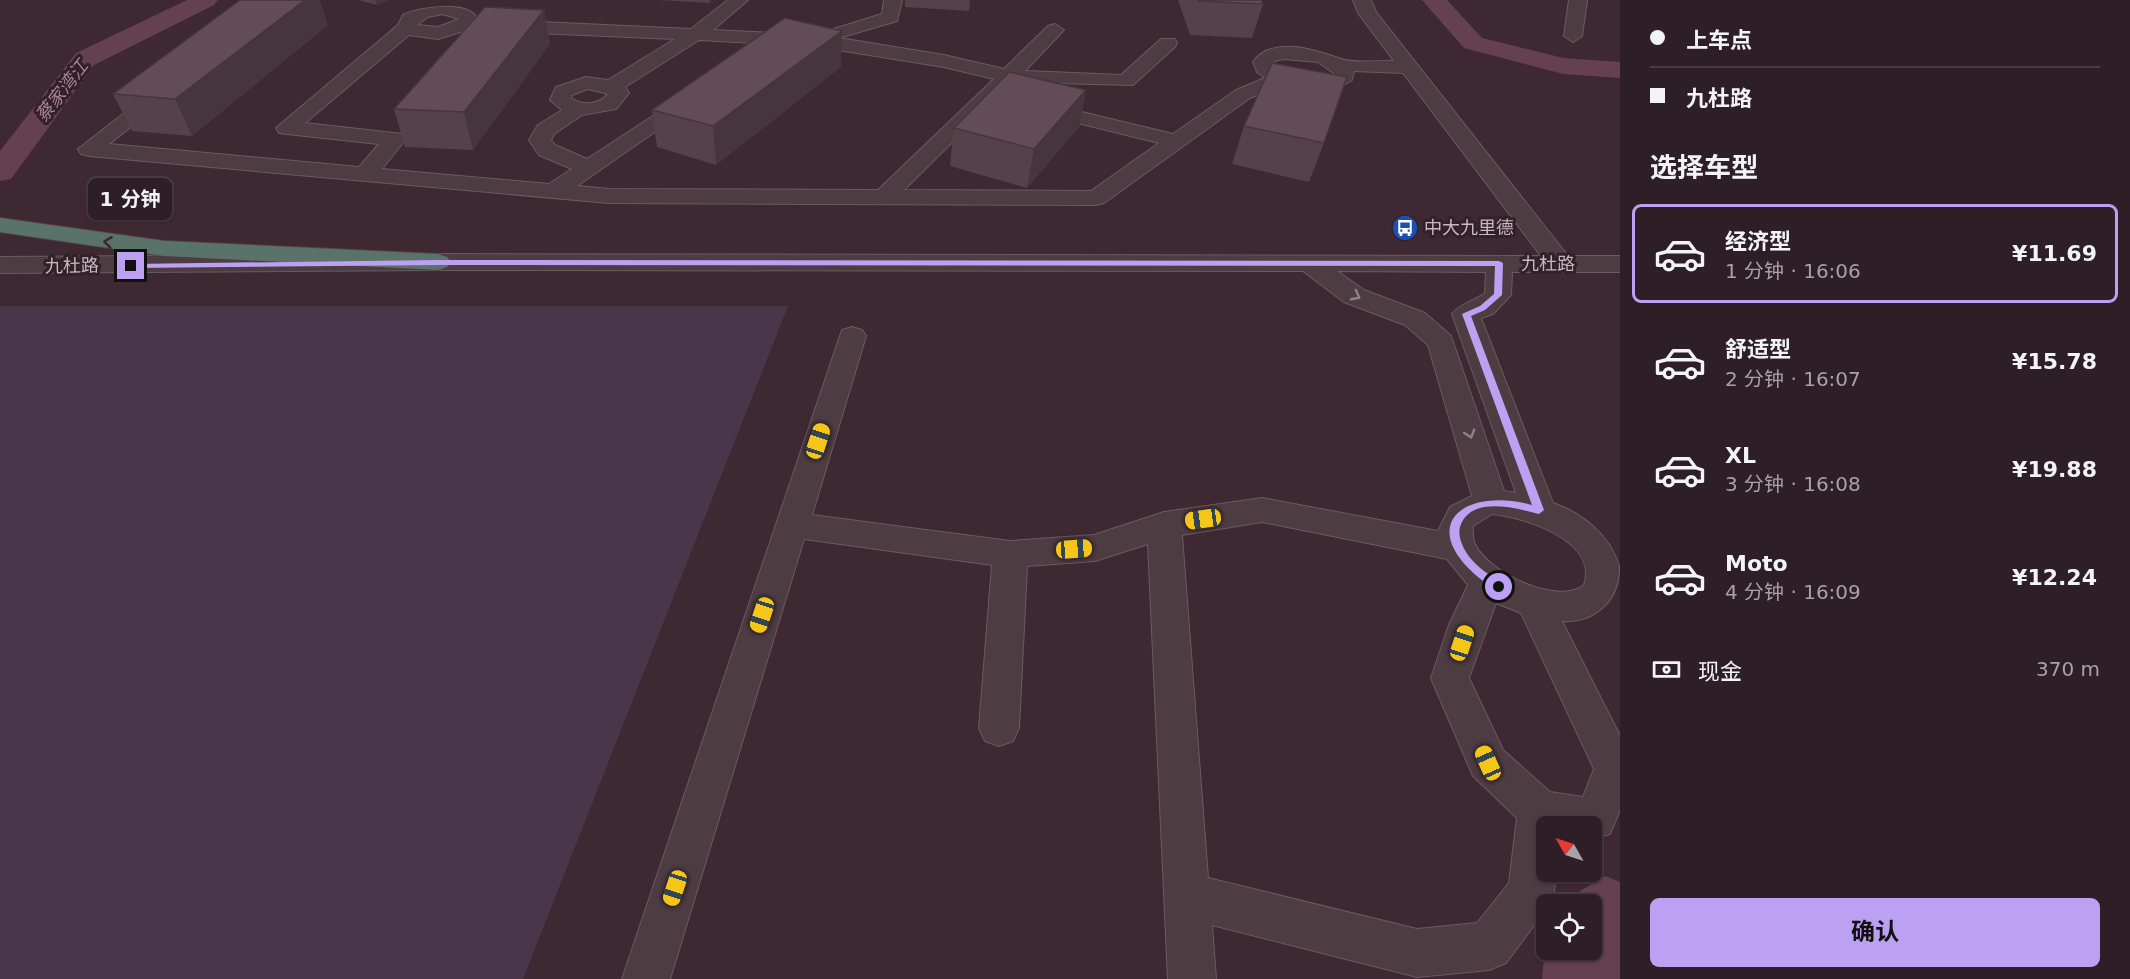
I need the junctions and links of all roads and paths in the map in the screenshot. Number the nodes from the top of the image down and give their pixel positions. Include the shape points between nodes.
1 (452, 0) edge
2 (739, 0) edge
3 (893, 0) edge
4 (1362, 0) edge
5 (1578, 0) edge
6 (433, 10) junction
7 (463, 24) junction
8 (407, 27) junction
9 (1055, 30) dead end
10 (695, 35) junction
11 (1573, 36) dead end
12 (813, 40) junction
13 (1168, 43) dead end
14 (758, 56) edge
15 (1340, 65) junction
16 (1409, 67) junction
17 (1007, 76) junction
18 (1280, 79) junction
19 (174, 84) edge
20 (708, 89) edge
21 (987, 96) junction
22 (1176, 141) junction
23 (589, 168) junction
24 (365, 174) junction
25 (554, 191) junction
26 (885, 196) junction
27 (7, 226) edge
28 (438, 262) junction
29 (1308, 263) junction
30 (1499, 263) junction
31 (1560, 264) junction
32 (1620, 264) edge
33 (0, 265) edge
34 (852, 336) dead end
35 (1491, 502) junction
36 (1539, 510) junction
37 (791, 525) junction
38 (1164, 525) junction
39 (1458, 548) junction
40 (1010, 554) junction
41 (1613, 570) edge
42 (1488, 580) junction
43 (1535, 603) junction
44 (999, 728) dead end
45 (1540, 811) junction
46 (1187, 896) junction
47 (646, 979) edge
48 (1192, 979) edge

1 - 6 street
2 - 10 street
3 - 12 street via 891,17
4 - 16 street via 1367,13
5 - 11 street
6 - 7 street via 460,11 468,17
6 - 8 street via 415,15
7 - 8 street via 427,33
7 - 10 street
8 - 24 street via 287,128 394,139
9 - 17 street
10 - 12 street
10 - 23 street via 612,86 619,93 614,101 598,108 578,109 546,130 540,140 547,150
12 - 14 street
12 - 17 street via 944,61
13 - 17 street via 1126,81
15 - 16 street
15 - 18 street via 1345,76 1334,84 1308,85
15 - 18 street via 1308,54 1274,54 1263,62 1264,68
16 - 31 street
17 - 21 street
18 - 22 street via 1243,94
19 - 24 street via 89,149
20 - 23 street
21 - 22 street
21 - 26 street
22 - 26 street via 1096,198
23 - 25 street
24 - 25 street
25 - 26 street via 609,196
28 -> 27 highway via 153,248
28 - 29 street, 九杜路
28 - 33 street, 九杜路
29 - 30 street, 九杜路
29 -> 35 street via 1354,296 1415,319 1441,342
30 - 31 street, 九杜路
30 - 36 street via 1498,295 1483,308 1466,314
31 - 32 street, 九杜路
34 - 37 street
35 - 36 street
35 - 39 street via 1471,507 1459,517 1454,531
36 - 41 street via 1586,538
37 - 40 street
37 - 47 street
38 - 39 street via 1262,510
38 - 40 street via 1095,548
38 - 46 street
39 - 42 street
40 - 44 street
41 - 43 street via 1598,598 1582,605
42 - 43 street
42 - 45 street via 1450,678 1488,763
43 - 45 street via 1615,769 1595,819
45 - 46 street via 1531,892 1489,946 1417,953
46 - 48 street

